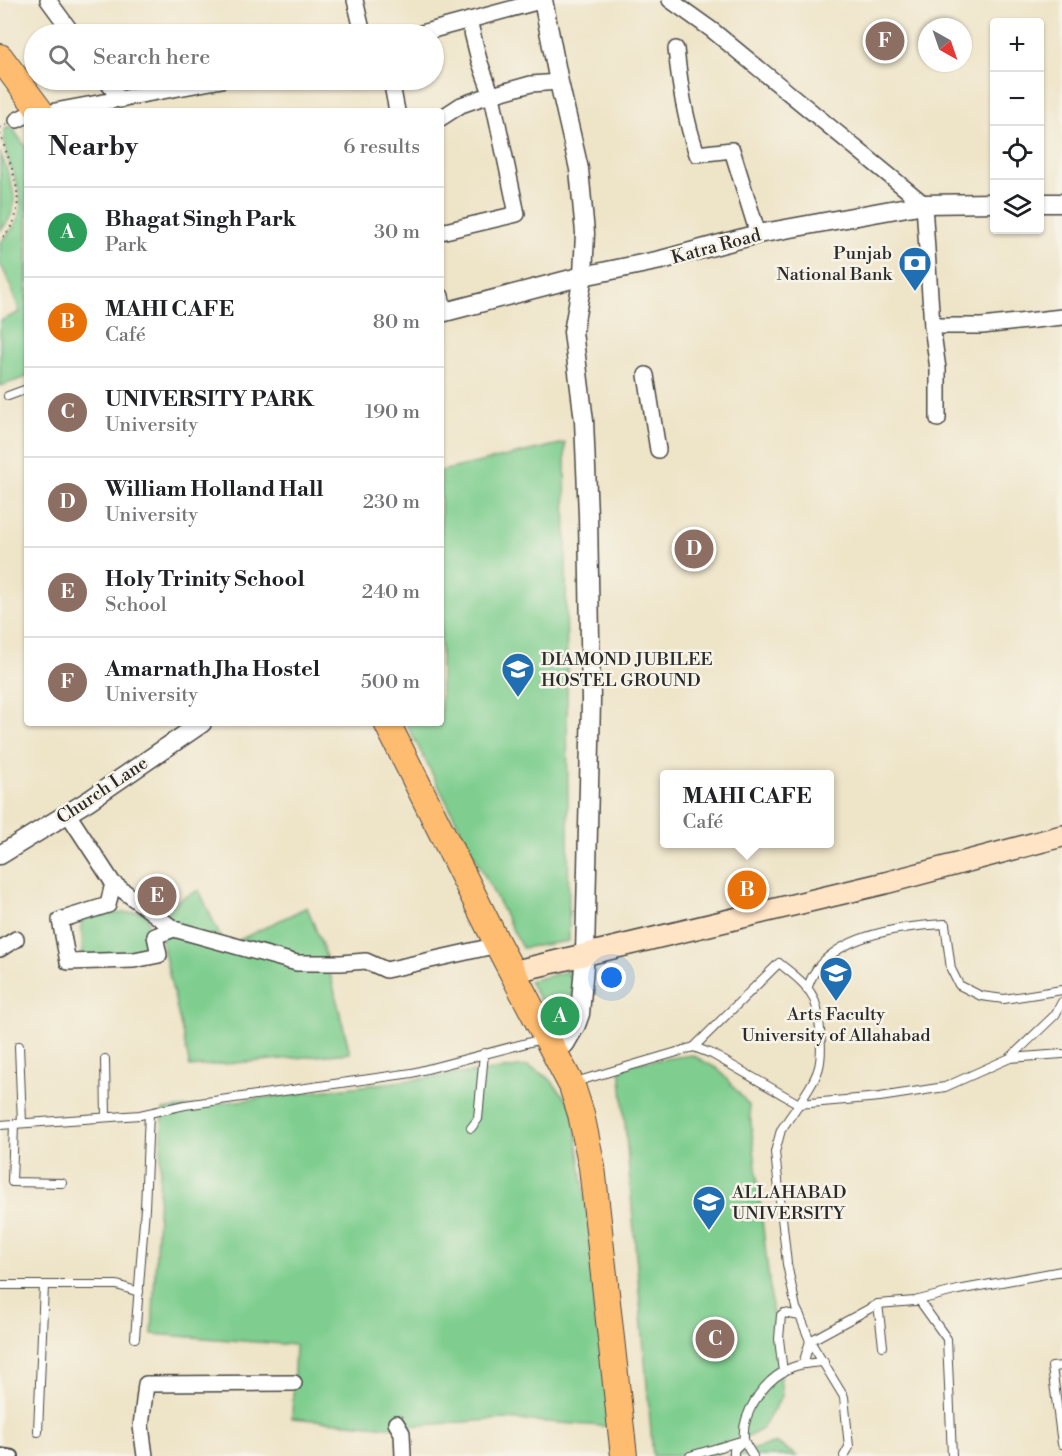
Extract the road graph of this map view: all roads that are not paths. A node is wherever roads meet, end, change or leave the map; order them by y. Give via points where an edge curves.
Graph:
1 (48, 0) edge
2 (354, 0) edge
3 (543, 0) edge
4 (670, 0) edge
5 (469, 21) junction
6 (66, 24) edge
7 (360, 24) edge
8 (444, 27) edge
9 (676, 49) dead end
10 (3, 70) edge
11 (559, 82) junction
12 (113, 90) edge
13 (171, 90) edge
14 (393, 90) edge
15 (492, 96) junction
16 (120, 100) junction
17 (25, 108) edge
18 (73, 108) edge
19 (396, 108) edge
20 (444, 116) edge
21 (990, 203) edge
22 (1044, 203) edge
23 (1062, 203) edge
24 (924, 204) junction
25 (444, 231) edge
26 (758, 234) junction
27 (583, 276) junction
28 (444, 307) edge
29 (1062, 317) edge
30 (932, 326) junction
31 (646, 375) dead end
32 (24, 390) edge
33 (8, 396) dead end
34 (938, 419) dead end
35 (658, 450) dead end
36 (198, 726) edge
37 (388, 726) edge
38 (402, 726) edge
39 (68, 814) junction
40 (1062, 836) edge
41 (0, 855) edge
42 (113, 883) junction
43 (174, 929) junction
44 (16, 939) dead end
45 (498, 945) junction
46 (0, 949) edge
47 (585, 954) junction
48 (518, 971) junction
49 (807, 989) junction
50 (1062, 990) edge
51 (1062, 1002) edge
52 (556, 1041) junction
53 (19, 1046) dead end
54 (694, 1047) junction
55 (484, 1053) junction
56 (1062, 1054) edge
57 (1010, 1058) junction
58 (105, 1059) dead end
59 (582, 1080) junction
60 (799, 1104) junction
61 (149, 1113) junction
62 (106, 1118) junction
63 (18, 1124) junction
64 (0, 1125) edge
65 (471, 1128) dead end
66 (62, 1183) dead end
67 (1062, 1271) edge
68 (0, 1285) edge
69 (44, 1286) junction
70 (139, 1292) junction
71 (919, 1300) junction
72 (878, 1304) junction
73 (800, 1316) junction
74 (135, 1338) dead end
75 (810, 1341) junction
76 (883, 1346) dead end
77 (824, 1362) junction
78 (803, 1364) junction
79 (1062, 1366) edge
80 (783, 1372) junction
81 (294, 1383) dead end
82 (396, 1422) dead end
83 (38, 1432) dead end
84 (744, 1440) junction
85 (1062, 1444) edge
86 (0, 1454) edge
87 (13, 1456) edge
88 (145, 1456) edge
89 (402, 1456) edge
90 (624, 1456) edge
91 (639, 1456) edge
92 (690, 1456) edge
93 (734, 1456) edge
94 (753, 1456) edge
95 (844, 1456) edge
96 (952, 1456) edge

1 - 6 street
2 - 7 street
3 - 5 street
3 - 11 street
4 - 24 street
5 - 8 street
5 - 15 street
9 - 26 street via 687,125 697,154 732,150
10 - 17 highway
11 - 15 street via 531,84
11 - 27 street via 579,170 585,233
12 - 16 street
13 - 16 street
14 - 19 street
15 - 20 street via 461,105
15 - 25 street via 517,214
16 - 18 street
21 - 24 street, Katra Road
22 - 23 street
24 - 26 street, Katra Road
24 - 30 street
26 - 27 street, Katra Road
27 - 28 street, Katra Road
27 - 47 street via 573,332 584,421 588,526 591,701
29 - 30 street via 982,326
30 - 34 street via 938,369
31 - 35 street
32 - 33 lane
36 - 39 street, Church Lane
37 - 45 highway
38 - 48 highway
39 - 41 street, Church Lane
39 - 42 street
40 - 47 main road via 885,883
42 - 43 street
42 - 43 street via 108,905 60,920 68,962 134,960 159,955 156,936
43 - 45 street via 297,963 366,961 386,970
44 - 46 street
45 - 48 highway
47 - 48 main road
47 - 52 street via 580,1014 576,1025
48 - 52 highway
49 - 50 lane via 820,965 847,945 910,925 945,924 951,969 959,985 981,996 1004,999
49 - 54 lane via 779,963
49 - 60 lane via 817,1009 819,1068
51 - 57 lane via 1055,1015
52 - 55 lane
52 - 59 highway
52 - 90 highway via 581,1114 592,1167
53 - 63 lane
54 - 59 lane
54 - 60 lane
55 - 61 lane via 412,1072
55 - 65 lane via 478,1119
56 - 57 lane
57 - 60 lane via 945,1087
58 - 62 lane
59 - 91 highway via 600,1146
60 - 73 lane via 781,1130 775,1152 788,1264
61 - 62 lane
61 - 70 lane
62 - 63 lane
63 - 64 lane
63 - 66 lane via 12,1182
67 - 71 lane
68 - 69 lane
69 - 70 lane via 117,1285
69 - 83 lane
70 - 74 lane
71 - 72 lane
71 - 96 lane via 947,1339
72 - 75 lane
72 - 76 lane
73 - 75 lane
73 - 80 lane via 780,1315
75 - 77 lane
75 - 78 lane
77 - 78 lane
77 - 95 lane via 844,1397 849,1447
78 - 80 lane
79 - 85 lane via 1052,1367
80 - 84 lane via 759,1393 747,1416
81 - 88 street via 146,1384 141,1426
82 - 89 street via 402,1433
84 - 92 lane
84 - 93 lane via 734,1450
84 - 94 lane
86 - 87 street

